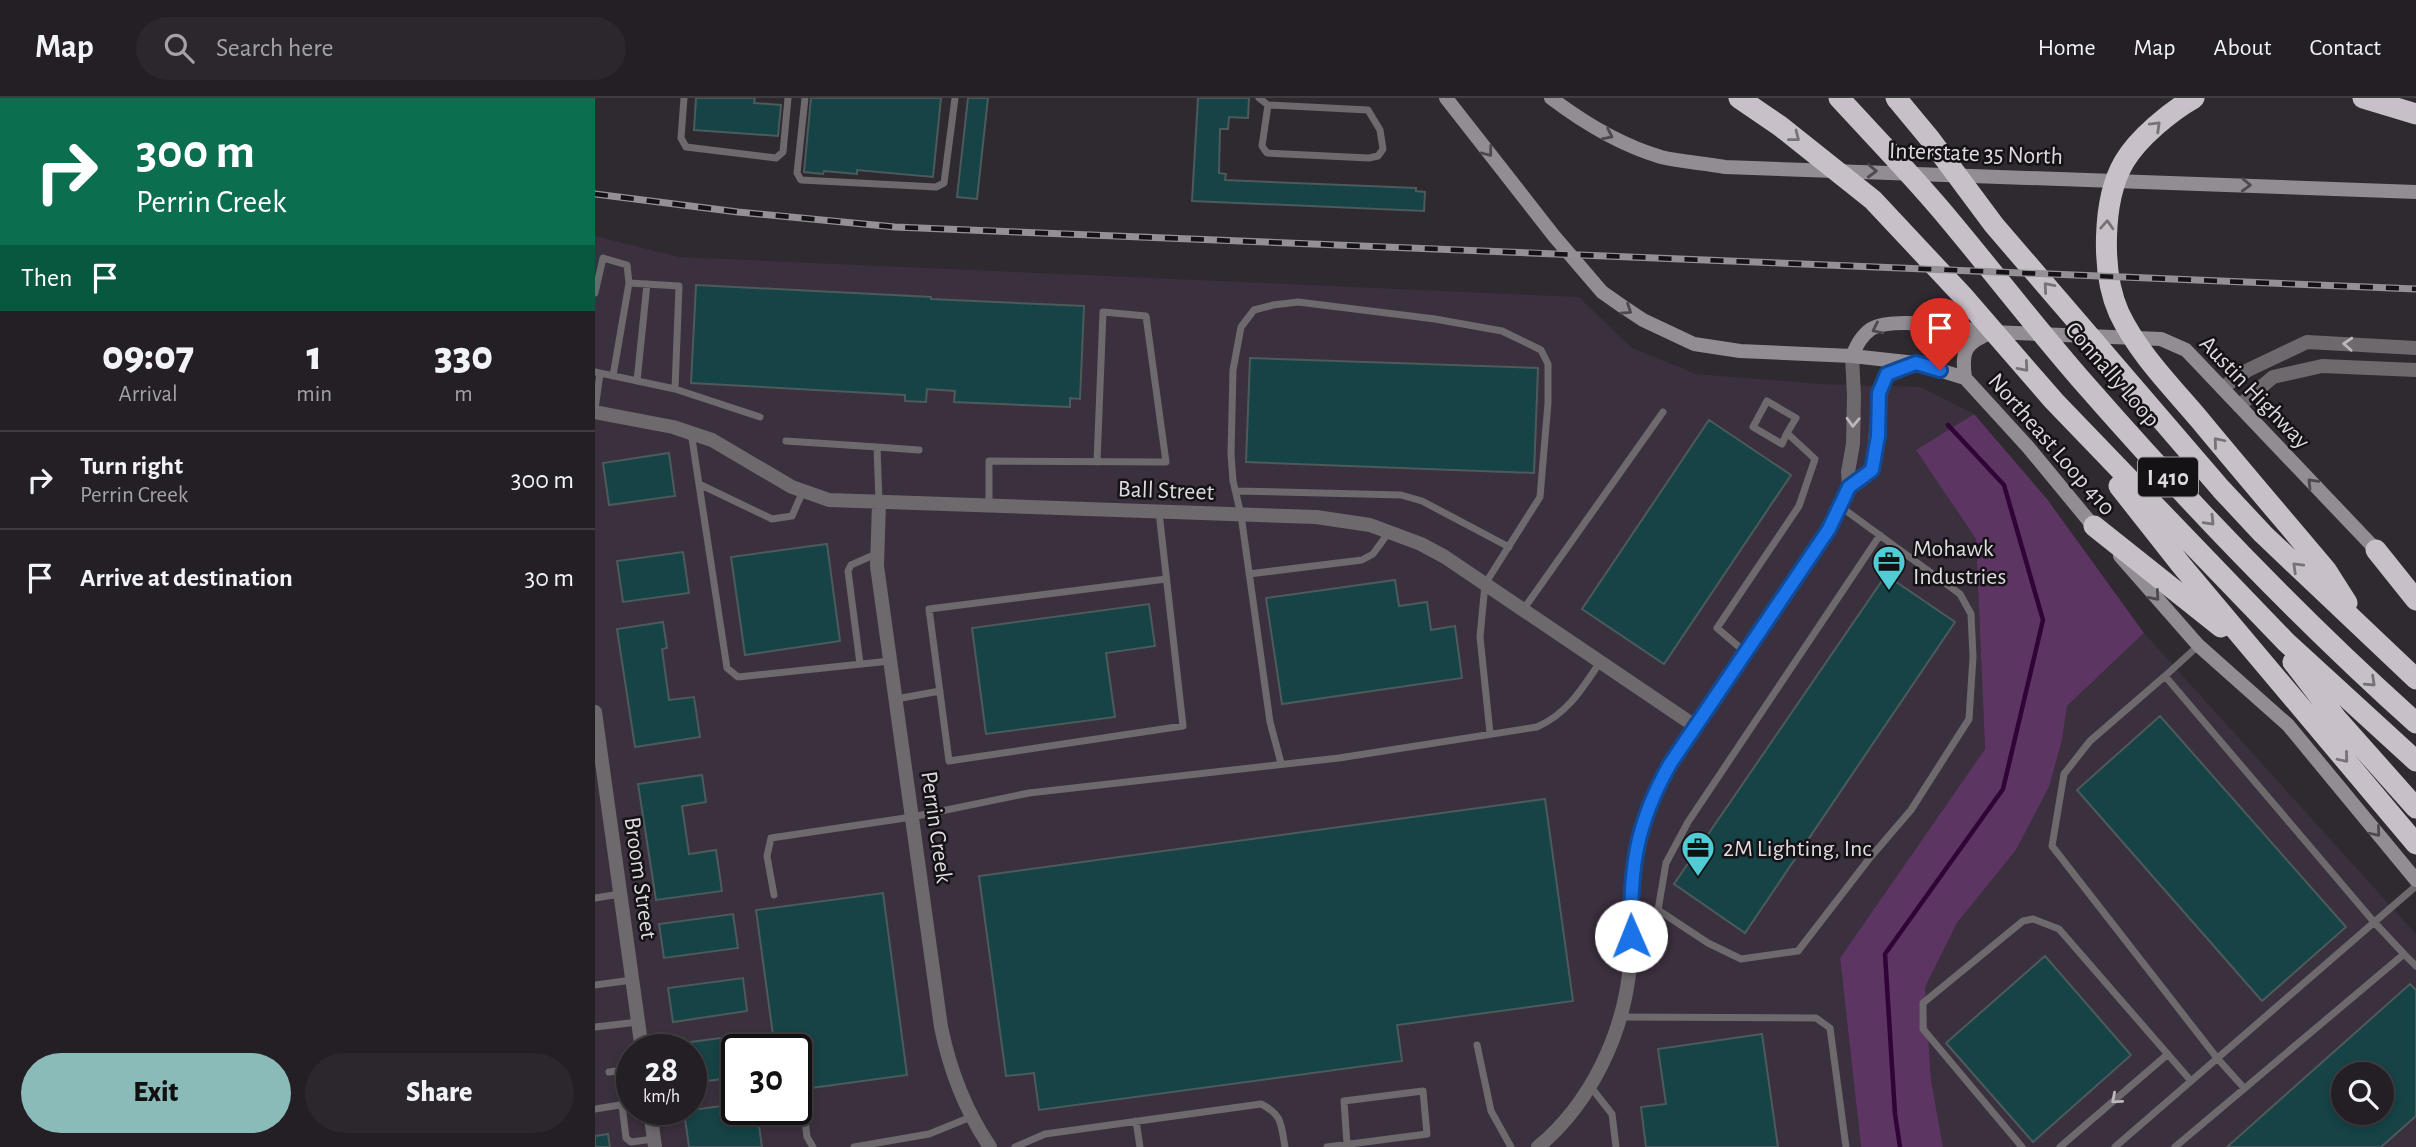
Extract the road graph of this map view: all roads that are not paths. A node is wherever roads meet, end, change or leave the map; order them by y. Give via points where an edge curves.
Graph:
1 (684, 98) edge
2 (789, 98) edge
3 (805, 98) edge
4 (955, 98) edge
5 (1259, 98) edge
6 (1446, 98) edge
7 (1551, 98) edge
8 (1739, 98) edge
9 (1896, 98) edge
10 (2194, 98) edge
11 (2363, 98) edge
12 (1840, 100) edge
13 (1268, 105) junction
14 (2416, 114) edge
15 (2416, 192) edge
16 (1942, 210) junction
17 (599, 257) edge
18 (629, 283) junction
19 (647, 284) junction
20 (595, 293) edge
21 (1992, 332) junction
22 (2416, 348) edge
23 (1852, 356) junction
24 (1916, 363) junction
25 (2416, 370) edge
26 (598, 373) edge
27 (613, 376) junction
28 (1965, 378) junction
29 (637, 381) junction
30 (2222, 388) junction
31 (675, 389) junction
32 (2054, 401) junction
33 (2239, 406) junction
34 (595, 411) edge
35 (1663, 412) dead end
36 (760, 417) dead end
37 (691, 432) junction
38 (1787, 433) junction
39 (786, 441) dead end
40 (877, 447) junction
41 (919, 450) dead end
42 (1097, 462) junction
43 (699, 484) junction
44 (1849, 487) junction
45 (803, 491) junction
46 (1236, 491) junction
47 (879, 503) junction
48 (1841, 506) junction
49 (989, 507) junction
50 (1159, 512) junction
51 (1241, 515) junction
52 (2094, 526) junction
53 (1389, 531) junction
54 (1879, 535) junction
55 (1509, 547) junction
56 (2376, 550) junction
57 (877, 554) junction
58 (1249, 573) junction
59 (1166, 579) junction
60 (1485, 584) junction
61 (2416, 587) edge
62 (2416, 600) edge
63 (1523, 610) junction
64 (2364, 631) junction
65 (2198, 645) junction
66 (1745, 652) junction
67 (891, 661) junction
68 (1600, 661) junction
69 (860, 664) junction
70 (2165, 676) junction
71 (2416, 679) edge
72 (940, 691) junction
73 (896, 699) junction
74 (595, 712) edge
75 (2336, 718) junction
76 (2416, 723) edge
77 (1695, 726) junction
78 (1490, 733) junction
79 (2416, 761) edge
80 (1281, 763) junction
81 (2416, 808) edge
82 (912, 817) junction
83 (2416, 844) edge
84 (2416, 880) edge
85 (2416, 886) edge
86 (620, 894) junction
87 (774, 895) dead end
88 (595, 898) edge
89 (1658, 910) junction
90 (1630, 912) junction
91 (2374, 922) junction
92 (2404, 954) junction
93 (2416, 966) edge
94 (632, 980) junction
95 (595, 985) edge
96 (1620, 1017) junction
97 (638, 1022) junction
98 (595, 1027) edge
99 (640, 1034) edge
100 (1477, 1045) dead end
101 (2168, 1054) junction
102 (2217, 1058) junction
103 (616, 1071) edge
104 (609, 1072) dead end
105 (2191, 1081) junction
106 (1590, 1085) junction
107 (2244, 1088) junction
108 (616, 1106) edge
109 (595, 1109) edge
110 (971, 1117) junction
111 (1136, 1121) junction
112 (625, 1125) edge
113 (652, 1125) edge
114 (806, 1125) edge
115 (654, 1143) edge
116 (1347, 1144) junction
117 (1542, 1146) edge
118 (813, 1147) edge
119 (854, 1147) edge
120 (990, 1147) edge
121 (1015, 1147) edge
122 (1140, 1147) edge
123 (1285, 1147) edge
124 (1327, 1147) edge
125 (1511, 1147) edge
126 (1616, 1147) edge
127 (1846, 1147) edge
128 (2022, 1147) edge
129 (2060, 1147) edge
130 (2115, 1147) edge
131 (2175, 1147) edge

1 - 2 lane via 681,138 686,147 776,158 783,152
3 - 4 lane via 797,173 801,180 936,187 944,183
5 - 13 lane
6 -> 23 main road, Northeast Loop 410 via 1602,292 1643,320 1694,344
7 -> 15 main road, Interstate 35 North via 1617,140 1661,157 1725,167
8 -> 32 highway via 1873,200
64 -> 9 highway via 2221,489 1994,225
64 -> 10 highway, I 410 via 2326,570 2147,357 2119,313 2111,289 2106,250 2108,206 2124,162 2162,120
11 - 14 highway
12 - 16 highway, Connally Loop / I 410
13 - 13 lane via 1368,110 1380,130 1383,149 1369,158 1267,153 1262,146
16 - 75 highway
16 -> 76 highway, Connally Loop / I 410 via 2081,380 2167,476 2289,603
17 - 18 lane via 627,265
17 - 20 lane
18 - 19 lane
18 - 27 lane
19 - 29 lane
19 - 31 lane via 678,286
21 -> 23 main road, Austin Highway via 1893,322 1872,329 1858,341
21 - 28 main road via 1973,340 1964,351
21 - 30 main road, Austin Highway via 2161,339 2186,350
22 -> 30 street via 2307,342
23 - 24 main road, Northeast Loop 410
23 -> 44 street
24 - 28 main road, Northeast Loop 410
24 - 44 street via 1887,374 1879,393 1872,470
25 - 33 street via 2322,366 2273,377
26 - 27 lane
26 - 34 lane
27 - 29 lane
28 - 52 main road, Northeast Loop 410
29 - 31 lane
30 - 33 main road, Austin Highway
31 - 36 lane
32 - 79 highway via 2286,642
32 -> 83 highway via 2182,566
56 -> 33 main road, Austin Highway
34 - 37 street, Ball Street
35 - 63 lane
37 - 43 lane
37 - 45 street, Ball Street via 729,448
38 - 38 lane via 1796,418 1767,401 1753,428 1782,444
38 - 66 lane via 1815,460 1799,506 1717,628
39 - 40 lane
40 - 41 lane
40 - 47 lane
42 - 42 lane via 1166,462 1146,316 1103,312
42 - 49 lane via 989,461
43 - 45 lane via 772,519 792,516
43 - 69 lane via 727,668 738,677
44 - 48 street
45 - 47 street, Ball Street via 829,500
46 - 51 lane
46 - 55 lane via 1401,495 1422,501
46 - 55 lane via 1231,454 1233,370 1241,327 1254,310 1298,302 1502,331 1541,350 1548,364 1540,497
47 - 49 street, Ball Street
47 - 57 street, Perrin Creek
48 - 54 lane
48 - 66 street
49 - 50 street, Ball Street
50 - 51 street, Ball Street
50 - 59 lane
51 - 53 street, Ball Street via 1343,520
51 - 58 lane
52 -> 65 main road, Northeast Loop 410
52 - 75 highway
53 - 58 lane via 1373,554 1361,560
53 - 60 street, Ball Street via 1445,557
54 - 89 lane via 1688,822 1667,863
54 - 89 lane via 1960,594 1971,614 1969,719 1911,810 1798,951 1741,959
55 - 60 lane
56 - 61 main road, Austin Highway
56 - 62 highway
57 - 67 street, Perrin Creek
57 - 69 lane via 851,565 848,571
58 - 80 lane via 1270,722
59 - 72 lane via 929,609
59 - 72 lane via 1183,726 949,761
60 - 63 street, Ball Street
60 - 78 lane via 1480,637
63 - 68 street, Ball Street
64 - 71 highway, I 410
65 - 70 lane
65 -> 84 main road, Northeast Loop 410 via 2288,725
66 - 77 street
67 - 69 lane
67 - 73 street, Perrin Creek
68 - 77 street, Ball Street
68 - 78 lane via 1577,697 1554,719 1537,727
70 - 91 lane
70 - 102 lane via 2090,741 2064,774 2052,846
72 - 73 lane
73 - 82 street, Perrin Creek
74 - 86 street, Broom Street
75 - 81 highway
77 - 90 street via 1646,813 1632,866
78 - 80 lane
80 - 82 lane via 1030,793
82 - 87 lane via 771,838 767,856
82 - 110 street, Perrin Creek via 946,1054
85 - 91 lane
86 - 88 lane
86 - 94 street, Broom Street
89 - 90 lane
90 - 96 street via 1630,965
91 - 92 lane
91 - 102 lane
92 - 93 lane
92 - 107 lane
94 - 95 lane
94 - 97 street, Broom Street
96 - 106 street
96 - 127 lane via 1816,1018 1830,1028
97 - 98 lane
97 - 99 street, Broom Street
100 - 125 lane via 1491,1111
101 - 105 lane
101 - 128 lane via 2059,929 2033,919 2023,921 1923,1003 1923,1029
101 -> 129 lane
102 - 105 lane
102 - 107 lane
103 - 104 lane
105 - 130 lane
106 - 117 street
106 - 126 lane via 1612,1114
107 - 131 lane
108 - 109 lane
110 - 119 lane via 929,1134
110 - 120 street, Perrin Creek
111 - 121 lane via 1045,1134
111 - 122 lane
111 - 123 lane via 1261,1104 1280,1119
112 - 115 lane via 631,1142
113 - 115 street
114 - 118 lane
116 - 116 lane via 1427,1134 1423,1091 1344,1101
116 - 124 lane

